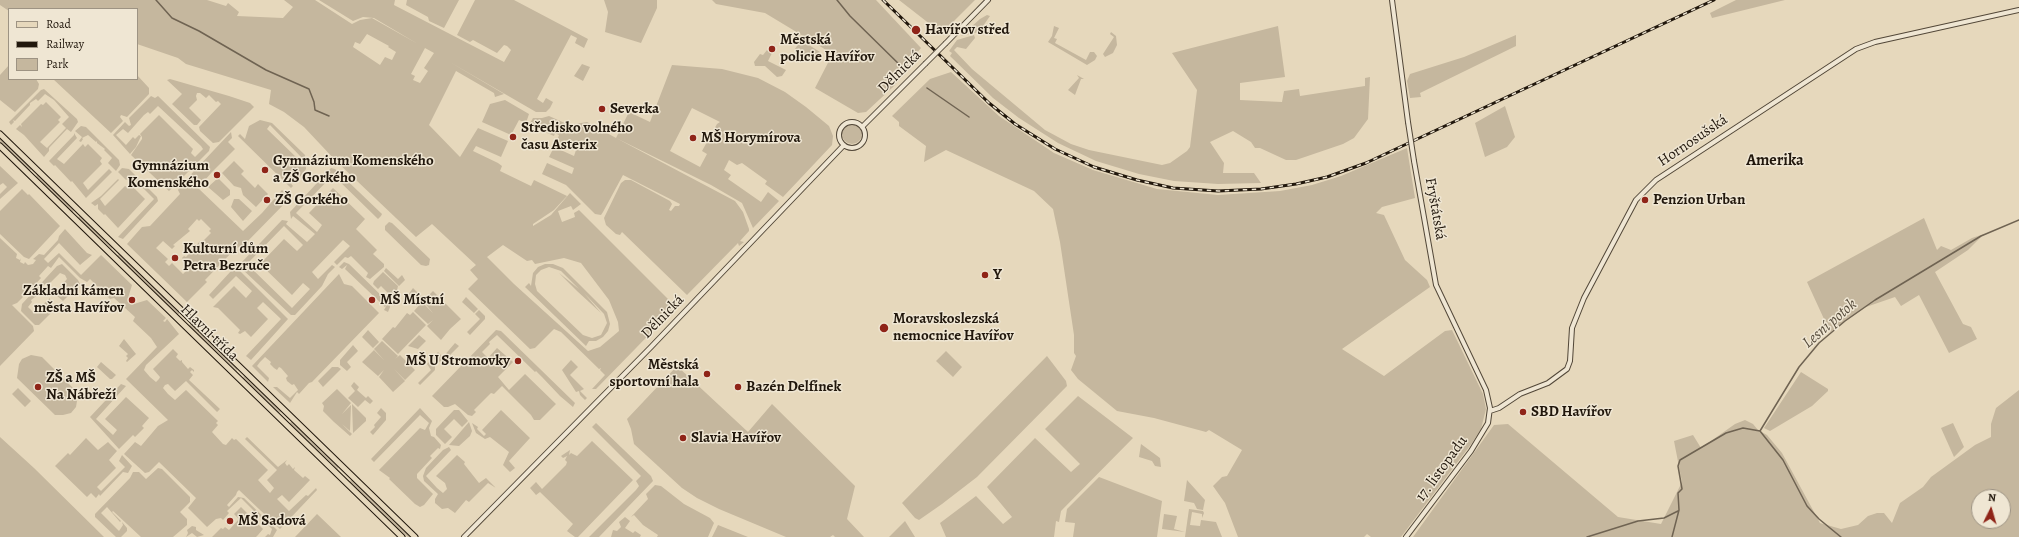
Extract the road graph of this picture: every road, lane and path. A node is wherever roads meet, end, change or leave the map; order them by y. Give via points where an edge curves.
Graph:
1 (988, 0) edge
2 (1392, 0) edge
3 (2019, 10) edge
4 (862, 127) junction
5 (0, 134) edge
6 (844, 145) junction
7 (0, 146) edge
8 (1490, 411) junction
9 (402, 537) edge
10 (415, 537) edge
11 (464, 537) edge
12 (1406, 537) edge

1 - 4 street, Dělnická, bridge
2 - 8 street, Fryštátská, bridge via 1414,161 1436,285 1486,390
3 - 8 street, Hornosušská via 1875,42 1856,49 1656,180 1636,200 1584,298 1572,328 1570,361 1567,369 1548,383 1520,394
4 - 6 street via 865,136 862,144 852,148
4 - 6 street via 852,122 842,126 839,136
5 - 10 main road
6 - 11 street, Dělnická via 651,347
7 - 9 main road, Hlavní třída
8 - 12 street, 17. listopadu via 1488,423 1471,451

